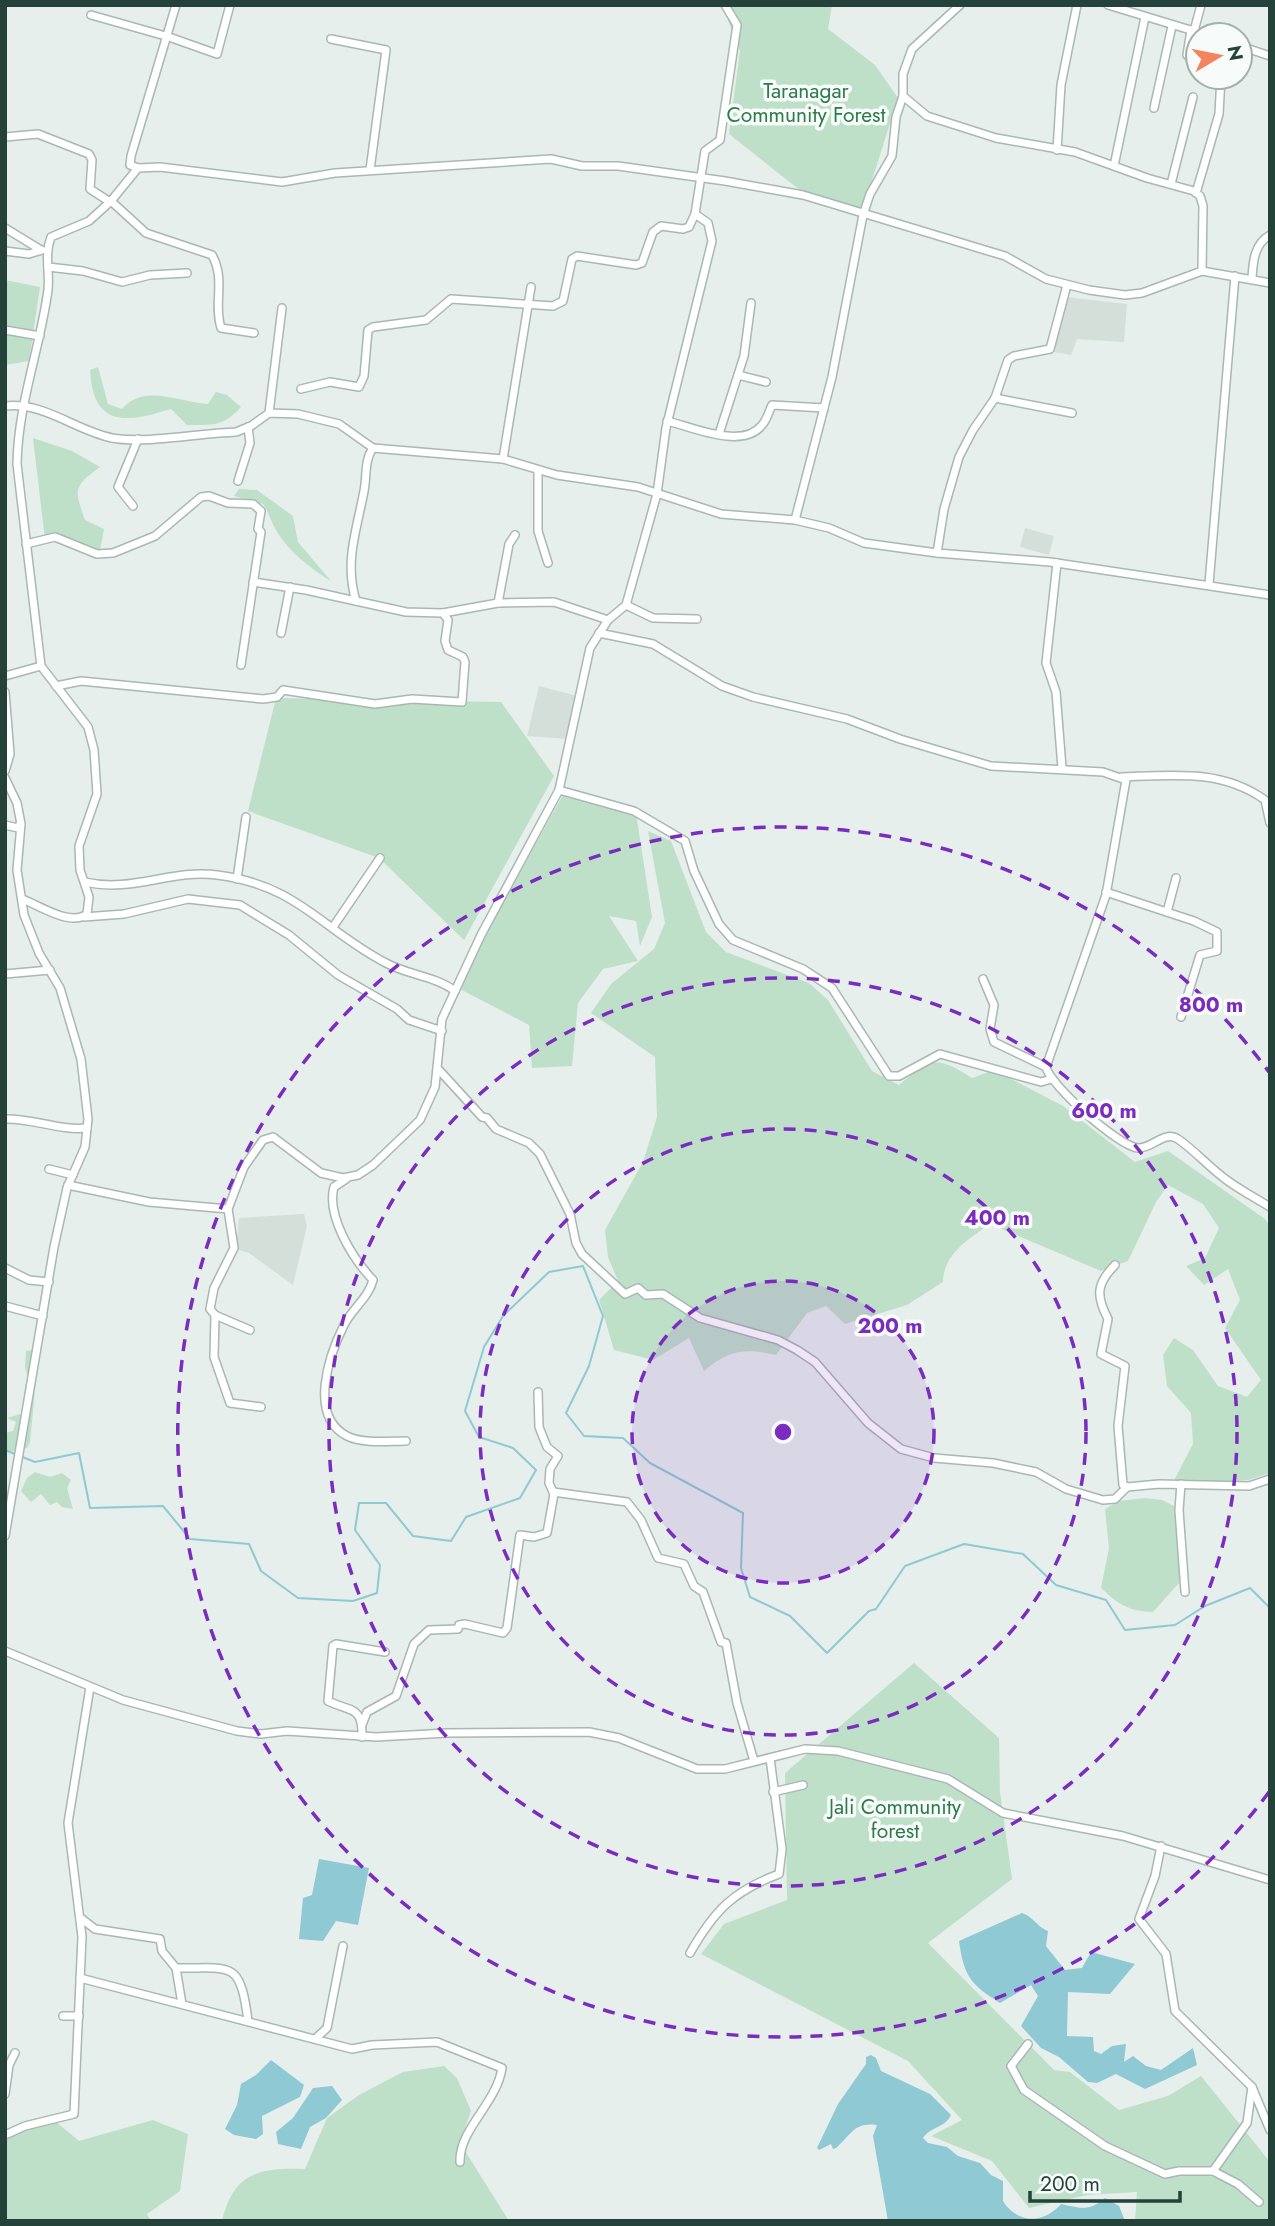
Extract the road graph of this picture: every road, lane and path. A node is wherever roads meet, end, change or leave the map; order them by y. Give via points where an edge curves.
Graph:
1 (176, 5) edge
2 (230, 5) edge
3 (725, 5) edge
4 (960, 5) edge
5 (1077, 5) edge
6 (1108, 5) edge
7 (91, 16) dead end
8 (1145, 17) junction
9 (1172, 26) junction
10 (1184, 28) edge
11 (169, 37) junction
12 (331, 39) dead end
13 (1220, 91) edge
14 (903, 96) junction
15 (1193, 97) dead end
16 (1154, 108) dead end
17 (5, 137) edge
18 (1057, 150) junction
19 (1115, 166) junction
20 (138, 168) junction
21 (370, 170) junction
22 (701, 178) junction
23 (1171, 184) junction
24 (1196, 193) junction
25 (111, 201) junction
26 (695, 214) junction
27 (863, 215) junction
28 (5, 228) edge
29 (1270, 234) edge
30 (44, 250) junction
31 (5, 251) edge
32 (48, 267) junction
33 (1202, 271) junction
34 (187, 273) dead end
35 (1235, 276) junction
36 (1252, 278) junction
37 (1270, 284) edge
38 (1067, 285) junction
39 (531, 287) dead end
40 (751, 303) dead end
41 (530, 305) junction
42 (282, 308) dead end
43 (5, 330) edge
44 (254, 333) dead end
45 (40, 336) junction
46 (738, 375) junction
47 (766, 382) dead end
48 (300, 389) dead end
49 (995, 398) junction
50 (23, 404) junction
51 (5, 406) edge
52 (824, 408) junction
53 (269, 413) junction
54 (1072, 413) dead end
55 (667, 421) junction
56 (248, 427) junction
57 (719, 434) junction
58 (138, 439) junction
59 (373, 449) junction
60 (503, 459) junction
61 (538, 471) junction
62 (238, 481) dead end
63 (657, 494) junction
64 (133, 506) dead end
65 (795, 520) junction
66 (515, 535) dead end
67 (26, 544) junction
68 (937, 553) junction
69 (548, 563) dead end
70 (1057, 563) junction
71 (253, 582) junction
72 (1209, 584) junction
73 (290, 587) junction
74 (1270, 595) edge
75 (356, 601) junction
76 (498, 603) junction
77 (626, 605) junction
78 (443, 612) junction
79 (697, 618) dead end
80 (608, 620) junction
81 (281, 633) dead end
82 (599, 633) junction
83 (241, 665) dead end
84 (41, 667) junction
85 (5, 676) edge
86 (56, 686) junction
87 (5, 692) edge
88 (1062, 768) junction
89 (5, 772) edge
90 (1121, 777) junction
91 (5, 778) edge
92 (559, 790) junction
93 (246, 817) dead end
94 (20, 823) junction
95 (1270, 823) edge
96 (5, 825) edge
97 (380, 858) dead end
98 (1176, 878) dead end
99 (237, 879) junction
100 (84, 881) junction
101 (1106, 892) junction
102 (22, 899) junction
103 (1167, 912) junction
104 (83, 917) junction
105 (333, 927) junction
106 (50, 970) junction
107 (5, 974) edge
108 (983, 979) dead end
109 (454, 991) junction
110 (1181, 1017) dead end
111 (442, 1031) junction
112 (1046, 1067) junction
113 (439, 1070) junction
114 (1051, 1079) junction
115 (5, 1119) edge
116 (87, 1128) junction
117 (49, 1169) dead end
118 (73, 1175) junction
119 (350, 1177) junction
120 (68, 1185) junction
121 (1270, 1207) edge
122 (228, 1209) junction
123 (1115, 1265) dead end
124 (5, 1268) edge
125 (48, 1282) junction
126 (5, 1306) edge
127 (215, 1315) junction
128 (43, 1316) junction
129 (250, 1330) dead end
130 (538, 1392) dead end
131 (261, 1407) dead end
132 (406, 1441) dead end
133 (1270, 1479) edge
134 (1181, 1484) junction
135 (1127, 1488) junction
136 (553, 1492) junction
137 (5, 1536) edge
138 (1185, 1592) dead end
139 (5, 1651) edge
140 (385, 1652) dead end
141 (90, 1687) junction
142 (362, 1725) junction
143 (362, 1737) junction
144 (770, 1758) junction
145 (754, 1761) junction
146 (803, 1785) dead end
147 (773, 1793) junction
148 (1161, 1846) junction
149 (1270, 1880) edge
150 (81, 1919) junction
151 (343, 1946) dead end
152 (690, 1953) dead end
153 (176, 1968) junction
154 (80, 1978) junction
155 (182, 2004) junction
156 (63, 2016) dead end
157 (79, 2016) junction
158 (248, 2021) junction
159 (315, 2039) junction
160 (1028, 2044) dead end
161 (15, 2053) dead end
162 (1252, 2087) junction
163 (5, 2094) edge
164 (1270, 2130) edge
165 (5, 2135) edge
166 (460, 2162) dead end
167 (1213, 2172) junction
168 (1259, 2202) dead end

1 - 11 street
2 - 11 street via 218,54
3 - 22 street via 737,25 720,140 705,151
4 - 14 street via 912,49 903,74
5 - 18 street via 1061,85
6 - 8 street
7 - 11 street
8 - 9 street
8 - 19 street
9 - 10 street
9 - 16 street
11 - 20 street via 131,156 130,164
12 - 21 street via 386,50
13 - 24 street via 1219,114
14 - 18 street via 927,116 996,138
14 - 27 street via 892,156
15 - 23 street
17 - 25 street via 38,134 89,154 90,189
18 - 19 street
19 - 23 street
20 - 21 street via 282,182
20 - 25 street
21 - 22 street via 551,159
22 - 26 street
22 - 27 street via 803,195
23 - 24 street
24 - 33 street via 1203,206
25 - 30 street via 89,221 51,237
25 - 44 street via 146,233 212,255 221,281 221,328
26 - 41 street via 690,226 661,226 653,232 642,263 577,256 572,259 563,301 553,306
26 - 55 street via 708,223 712,241
27 - 38 street via 1006,256 1046,279
27 - 52 street
28 - 30 street
29 - 36 street via 1254,255
30 - 31 street via 29,254
30 - 32 street
32 - 34 street via 122,282
32 - 45 street
33 - 35 street
33 - 38 street via 1157,289 1125,295
35 - 36 street
35 - 72 street
36 - 37 street
38 - 49 street via 1050,349 1008,360
39 - 41 street
40 - 46 street
41 - 48 street via 452,299 426,320 373,327 368,330 359,387 330,382
41 - 60 street
42 - 53 street
43 - 45 street
45 - 50 street
46 - 47 street
46 - 57 street
49 - 54 street
49 - 68 street via 960,457
50 - 51 street
50 - 58 street via 90,431
50 - 67 street via 17,464
52 - 57 street via 776,404 762,426 750,434
52 - 65 street
53 - 56 street
53 - 59 street via 328,421
55 - 57 street
55 - 63 street
56 - 58 street via 236,432
56 - 62 street via 250,443
58 - 64 street via 118,486
59 - 60 street
59 - 75 street via 351,547
60 - 61 street
61 - 63 street
61 - 69 street via 538,531
63 - 65 street via 721,514
63 - 77 street
65 - 68 street via 860,542
66 - 76 street via 509,544
67 - 71 street via 55,537 97,554 113,553 155,536 201,497 209,496 253,504 261,511
67 - 84 street
68 - 70 street
70 - 72 street
70 - 88 street via 1046,663 1056,692
71 - 73 street
71 - 83 street
72 - 74 street
73 - 75 street
73 - 81 street
75 - 78 street via 406,612
76 - 78 street
76 - 80 street via 554,602
77 - 79 street via 653,618
77 - 80 street
78 - 86 street via 448,620 448,650 465,662 462,702 412,699 375,704 283,690 276,697 263,699 81,681
80 - 82 street
82 - 88 street via 653,644 722,686 753,697 847,719 991,766
82 - 92 street via 586,663
84 - 85 street
84 - 86 street
86 - 100 street via 88,727 94,750 97,794 79,846
87 - 89 street via 10,754
88 - 90 street
90 - 95 street via 1182,774 1231,781 1265,800
90 - 101 street via 1127,786
91 - 94 street
92 - 109 street
92 - 114 street via 634,811 685,841 719,925 733,940 803,969 832,988 889,1076 899,1076 940,1054 1041,1082
93 - 99 street
94 - 96 street via 18,828
94 - 102 street via 17,870
97 - 105 street
98 - 103 street
99 - 100 street via 180,876 116,887
99 - 105 street via 281,892
100 - 104 street via 90,905
101 - 103 street
101 - 112 street
102 - 104 street via 51,912
102 - 106 street via 30,934
103 - 110 street via 1216,930 1218,935 1217,951 1200,955
104 - 111 street via 134,912 188,899 240,905 409,1020
105 - 109 street via 388,964
106 - 107 street
106 - 116 street via 60,988 80,1059
108 - 112 street via 994,1005 990,1029 994,1041
109 - 111 street
111 - 113 street
112 - 114 street
113 - 119 street via 420,1120 373,1165
113 - 135 street via 496,1129 529,1143 540,1154 570,1214 582,1254 625,1294 638,1288 646,1295 663,1294 700,1318 778,1340 797,1350 815,1362 868,1423 901,1449 1035,1472 1066,1489 1103,1500 1115,1499
114 - 121 street via 1127,1145 1145,1147 1165,1137 1177,1138 1225,1179
115 - 116 street
116 - 118 street via 85,1147
117 - 118 street
118 - 120 street
119 - 122 street via 321,1172 273,1137 263,1140 244,1167
119 - 132 street via 334,1187 332,1210 372,1283 340,1333 323,1407 337,1428 351,1437
120 - 122 street via 149,1202
120 - 125 street
122 - 127 street via 234,1248 211,1298
123 - 135 street via 1100,1288 1099,1303 1108,1319 1101,1354 1121,1363 1126,1371 1118,1426 1123,1485
124 - 125 street via 29,1280
125 - 128 street
126 - 128 street
127 - 129 street
127 - 131 street via 214,1357 230,1403
128 - 137 street
130 - 136 street via 539,1427 547,1447 558,1456 550,1469
133 - 134 street via 1249,1486
134 - 135 street
134 - 138 street
136 - 142 street via 547,1533 520,1535 508,1628 503,1633 465,1625 429,1630 414,1644 396,1696 367,1712
136 - 145 street via 627,1502 641,1520 658,1558 684,1564 694,1586 703,1592 721,1642 726,1643
139 - 141 street
140 - 142 street via 333,1646 328,1701 354,1710
141 - 143 street via 237,1731
141 - 150 street via 68,1823
142 - 143 street
143 - 145 street via 589,1732 619,1738 697,1769 725,1769
144 - 145 street
144 - 147 street
144 - 148 street via 805,1749 838,1751 948,1779 1003,1813
146 - 147 street
147 - 152 street via 782,1849 779,1874 724,1904
148 - 149 street
148 - 162 street via 1139,1919 1166,1954 1175,2011
150 - 153 street via 95,1929 160,1938 162,1951
150 - 154 street
151 - 159 street via 327,2028
153 - 155 street
153 - 158 street via 230,1968 238,1975
154 - 155 street
154 - 157 street
155 - 158 street
156 - 157 street
157 - 165 street via 74,2114
158 - 159 street
159 - 166 street via 352,2049 437,2042 502,2068 492,2096 460,2148
160 - 167 street via 1011,2066 1024,2090 1061,2117 1105,2146 1165,2174
161 - 163 street
162 - 164 street
162 - 167 street via 1247,2123
167 - 168 street via 1238,2184

